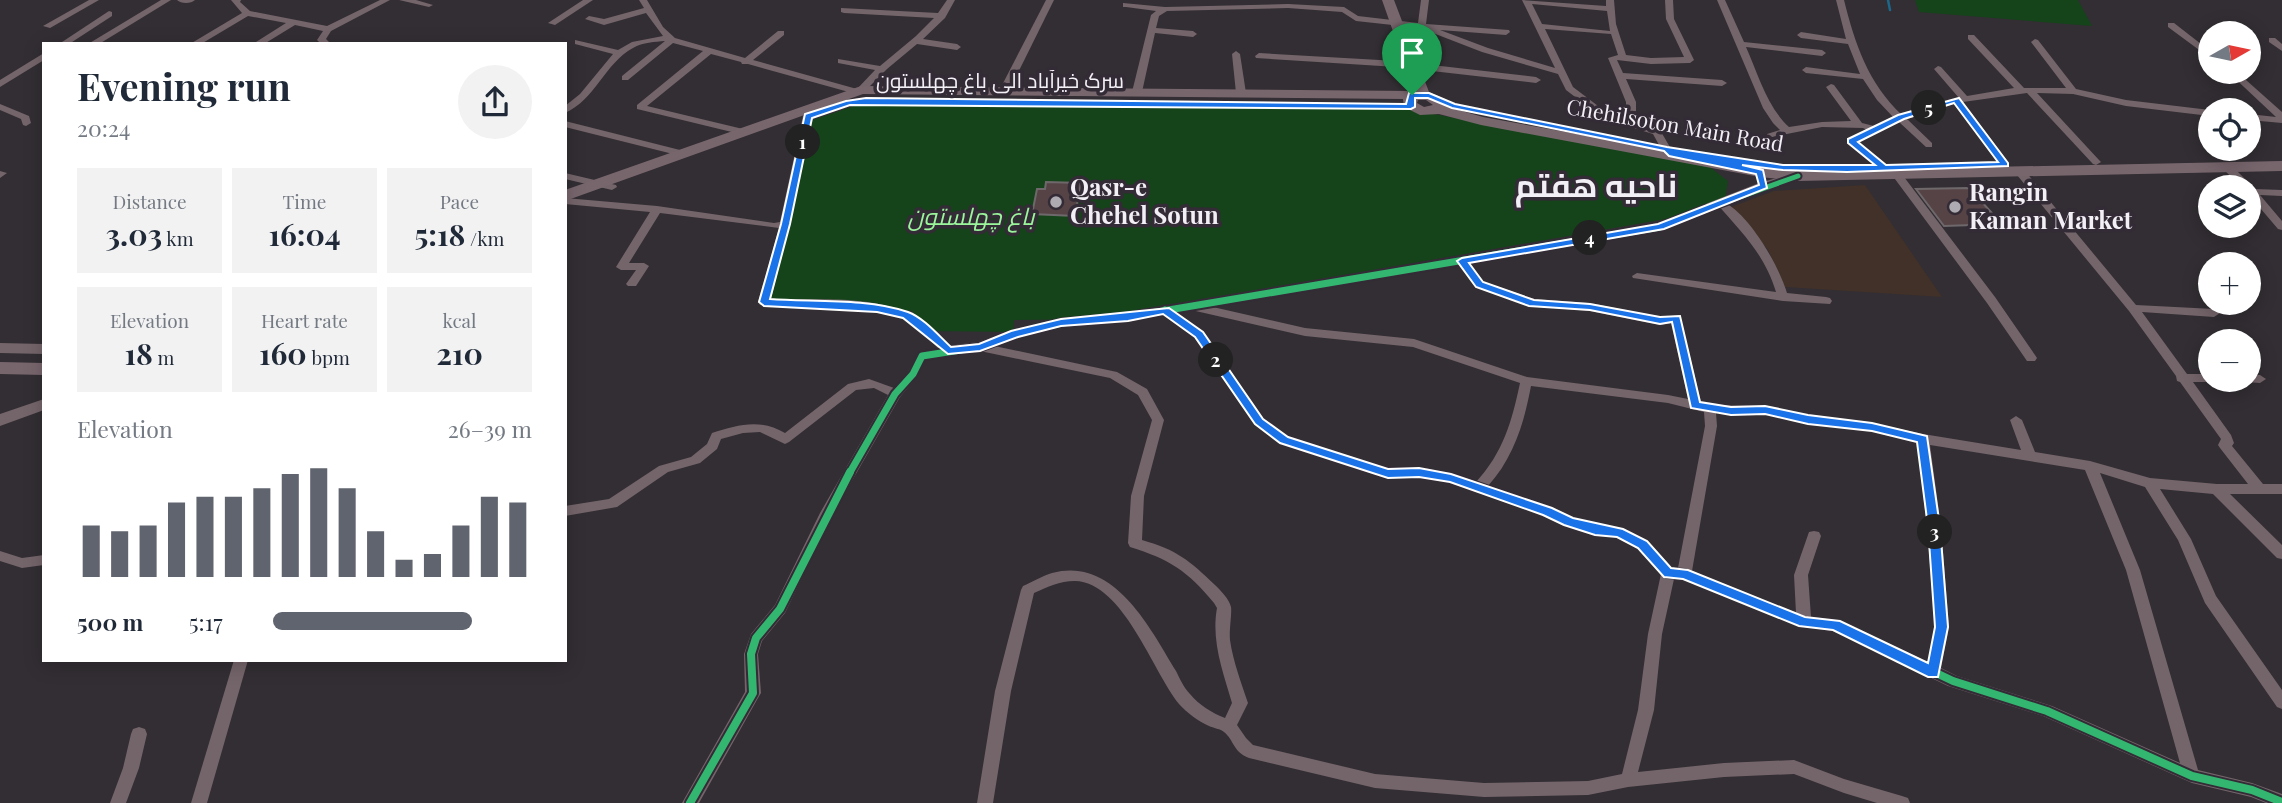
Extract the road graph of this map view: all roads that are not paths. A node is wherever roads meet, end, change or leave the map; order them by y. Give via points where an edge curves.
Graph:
1 (95, 0) edge
2 (167, 0) edge
3 (181, 0) edge
4 (191, 0) edge
5 (237, 0) edge
6 (386, 0) edge
7 (403, 0) edge
8 (589, 0) edge
9 (951, 0) edge
10 (1050, 0) edge
11 (1388, 0) edge
12 (1425, 0) edge
13 (1669, 0) edge
14 (1721, 0) edge
15 (1840, 0) edge
16 (1526, 1) edge
17 (1554, 1) edge
18 (1229, 3) edge
19 (649, 4) edge
20 (1164, 4) edge
21 (1268, 4) edge
22 (1321, 4) edge
23 (429, 5) dead end
24 (1126, 5) dead end
25 (1609, 5) edge
26 (844, 10) dead end
27 (247, 13) junction
28 (109, 14) dead end
29 (942, 16) junction
30 (589, 19) dead end
31 (294, 22) junction
32 (552, 23) dead end
33 (1396, 23) junction
34 (2171, 25) dead end
35 (47, 26) dead end
36 (1422, 26) junction
37 (1538, 26) junction
38 (328, 29) junction
39 (1152, 30) junction
40 (1506, 32) dead end
41 (781, 33) dead end
42 (1608, 33) dead end
43 (1193, 34) dead end
44 (1801, 35) dead end
45 (1971, 37) dead end
46 (670, 39) junction
47 (2272, 40) dead end
48 (917, 41) junction
49 (66, 42) edge
50 (95, 42) edge
51 (197, 42) edge
52 (260, 42) edge
53 (324, 42) edge
54 (578, 42) dead end
55 (1850, 42) junction
56 (2035, 42) dead end
57 (1740, 44) junction
58 (2198, 46) edge
59 (957, 47) dead end
60 (2282, 48) edge
61 (710, 50) junction
62 (1822, 52) dead end
63 (619, 53) junction
64 (1236, 54) dead end
65 (1259, 56) dead end
66 (42, 57) edge
67 (1622, 57) junction
68 (745, 61) junction
69 (841, 61) dead end
70 (1413, 67) junction
71 (883, 69) junction
72 (1938, 69) dead end
73 (1806, 70) dead end
74 (1559, 72) junction
75 (1622, 76) junction
76 (1867, 77) junction
77 (625, 78) dead end
78 (1536, 80) dead end
79 (1722, 83) dead end
80 (0, 84) edge
81 (2245, 84) edge
82 (1831, 87) dead end
83 (858, 90) junction
84 (1004, 91) junction
85 (2026, 91) junction
86 (2073, 91) junction
87 (1137, 92) junction
88 (1241, 93) junction
89 (1415, 99) junction
90 (1961, 99) junction
91 (0, 107) edge
92 (567, 108) edge
93 (2198, 111) edge
94 (808, 116) junction
95 (1901, 117) junction
96 (2261, 118) edge
97 (2282, 119) edge
98 (26, 123) dead end
99 (1631, 123) junction
100 (567, 124) edge
101 (1858, 124) junction
102 (1874, 128) junction
103 (1786, 129) junction
104 (740, 131) junction
105 (1770, 135) dead end
106 (1929, 145) dead end
107 (1668, 151) junction
108 (681, 153) junction
109 (2282, 156) edge
110 (2096, 162) junction
111 (2005, 164) junction
112 (2282, 166) edge
113 (2227, 167) junction
114 (1891, 171) junction
115 (2021, 173) junction
116 (2235, 175) edge
117 (567, 176) edge
118 (1762, 179) junction
119 (606, 185) junction
120 (2261, 190) edge
121 (2282, 193) edge
122 (567, 201) edge
123 (2261, 203) edge
124 (1722, 204) junction
125 (657, 209) junction
126 (785, 224) junction
127 (2282, 227) edge
128 (1462, 261) junction
129 (1637, 276) dead end
130 (632, 284) dead end
131 (1783, 297) junction
132 (1826, 301) dead end
133 (1191, 306) junction
134 (2133, 308) junction
135 (1165, 310) junction
136 (2198, 312) edge
137 (980, 347) junction
138 (0, 348) edge
139 (42, 349) edge
140 (948, 351) junction
141 (2031, 358) dead end
142 (0, 368) edge
143 (42, 369) edge
144 (0, 378) edge
145 (42, 378) edge
146 (2181, 378) junction
147 (2198, 378) edge
148 (1526, 381) junction
149 (895, 394) junction
150 (42, 405) edge
151 (1695, 405) junction
152 (1710, 409) junction
153 (0, 420) edge
154 (2016, 420) dead end
155 (1923, 439) junction
156 (2029, 454) junction
157 (2090, 466) junction
158 (2150, 483) junction
159 (1478, 488) junction
160 (2259, 488) junction
161 (2217, 489) junction
162 (2282, 489) edge
163 (567, 511) edge
164 (1814, 536) dead end
165 (2282, 554) edge
166 (0, 556) edge
167 (42, 561) edge
168 (1676, 573) junction
169 (1804, 622) junction
170 (240, 662) edge
171 (1933, 672) junction
172 (2282, 702) edge
173 (1228, 726) junction
174 (139, 734) dead end
175 (2192, 776) junction
176 (1628, 780) junction
177 (2282, 802) edge
178 (118, 803) edge
179 (199, 803) edge
180 (690, 803) edge
181 (985, 803) edge
182 (1902, 803) edge

1 - 35 street
2 - 50 street
3 - 4 street
5 - 27 street
6 - 38 street
7 - 23 street
8 - 32 street
9 - 29 street
10 - 84 street
11 - 33 main road
12 - 36 street
13 - 67 street via 1670,19 1690,61
14 - 57 street
15 - 55 street
16 - 17 street
16 - 37 street
17 - 25 street
18 - 20 street
18 - 21 street
19 - 30 street via 604,22
19 - 46 street
20 - 24 street
20 - 39 street via 1155,15
21 - 22 street
22 - 33 street via 1356,18
25 - 67 street
26 - 29 street
27 - 31 street
27 - 51 street
28 - 49 street
29 - 48 street
31 - 38 street
31 - 52 street
33 - 36 street
33 - 70 main road
34 - 58 street
36 - 40 street
36 - 74 street
37 - 42 street
37 - 74 street
38 - 53 street
39 - 43 street
39 - 87 street
41 - 68 street
44 - 55 street
45 - 85 street
46 - 61 street
46 - 63 street via 632,44
46 - 77 street
47 - 60 street
48 - 59 street
48 - 71 street
54 - 63 street
55 - 76 street
56 - 86 street
57 - 62 street
57 - 103 street via 1768,108
61 - 68 street
61 - 104 street via 640,107
63 - 92 street
64 - 88 street
65 - 70 street
66 - 80 street
67 - 75 street via 1612,58
68 - 83 street
69 - 71 street
70 - 78 street
70 - 89 main road
71 - 83 street
72 - 90 street
73 - 76 street
74 - 99 street via 1569,88 1607,117
75 - 79 street
75 - 99 street via 1631,102
76 - 95 street
81 - 97 street
82 - 101 street
83 - 84 main road
83 - 104 main road
84 - 87 main road
85 - 86 street
85 - 90 street
85 - 110 street
86 - 93 street
87 - 88 main road
88 - 89 main road
89 - 94 main road, سرک خیرآباد الی باغ چهلستون via 866,101
89 - 107 main road, Chehilsoton Main Road via 1481,121
90 - 95 street
90 - 111 street
91 - 98 street via 20,114
94 - 119 main road, سرک خیرآباد الی باغ چهلستون
94 - 126 street
95 - 102 street
95 - 106 street
96 - 97 street
99 - 107 street via 1657,132
100 - 108 street
101 - 102 street
101 - 103 street
102 - 114 street via 1852,141
103 - 105 street
104 - 108 main road
107 - 114 main road, Chehilsoton Main Road via 1783,167
107 - 118 main road, Chehilsoton Main Road
108 - 119 main road
109 - 110 main road, Chehilsoton Main Road
110 - 111 main road, Chehilsoton Main Road
111 - 114 main road, Chehilsoton Main Road
112 - 113 main road, Chehilsoton Main Road
113 - 115 main road, Chehilsoton Main Road
113 - 116 street
114 - 115 main road, Chehilsoton Main Road
114 - 118 main road, Chehilsoton Main Road
114 - 141 street via 1992,300
115 - 134 street
117 - 119 street
118 - 124 street
119 - 122 main road, سرک خیرآباد الی باغ چهلستون
120 - 121 street
122 - 125 street
123 - 127 street
124 - 128 street via 1660,227
124 - 131 street via 1762,249
125 - 126 street
125 - 130 street via 621,267 644,266
126 - 140 street via 764,302 877,308 906,315
128 - 133 street
128 - 151 street via 1480,284 1532,303 1590,307 1660,321 1676,318
129 - 131 street
131 - 132 street
133 - 135 street
133 - 148 street via 1305,332 1414,343
134 - 136 street
134 - 146 street
135 - 137 street via 1061,323
135 - 159 street via 1199,335 1259,421 1284,440 1388,474 1419,472
137 - 140 street
137 - 173 street via 1113,374 1143,392 1158,420 1143,468 1133,524 1135,543 1186,563 1205,586 1216,591 1224,608 1225,644 1240,703
138 - 139 street
140 - 149 street via 922,356
142 - 143 main road
144 - 145 main road
146 - 147 street
146 - 160 street via 2227,438 2224,445
148 - 151 street
148 - 159 street via 1505,457
149 - 163 street via 876,383 863,383 785,439 761,428 741,428 716,436 713,446 695,460 664,469 612,503
149 - 180 street via 780,609 756,638 751,654 753,693
150 - 153 street
151 - 152 street
152 - 155 street via 1765,410
152 - 168 street via 1712,426
154 - 156 street
155 - 156 street
155 - 171 street via 1942,627
156 - 157 street
157 - 158 street
157 - 175 street via 2133,570
158 - 161 street
158 - 172 street via 2184,539 2210,599
159 - 168 street via 1569,522 1619,533 1643,545
160 - 161 street
160 - 162 street
161 - 165 street
164 - 169 street via 1801,575
166 - 167 street via 22,563
168 - 169 street
168 - 176 street via 1655,634 1646,710
169 - 171 street via 1835,625
170 - 179 street
171 - 175 street via 2046,711
173 - 176 street via 1249,751 1375,781 1484,790 1588,788
173 - 181 street via 1187,701 1126,604 1099,581 1084,576 1042,581 1028,590 1003,691
174 - 178 street
175 - 177 street via 2252,789
176 - 182 street via 1794,767

